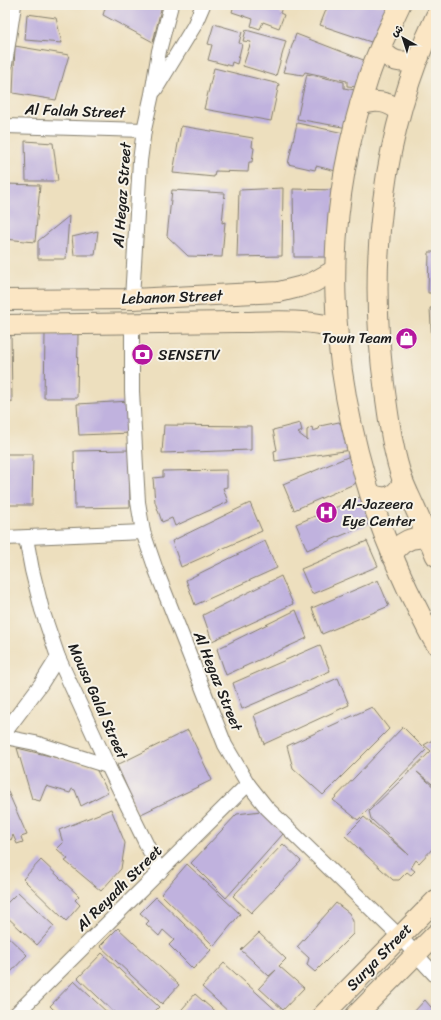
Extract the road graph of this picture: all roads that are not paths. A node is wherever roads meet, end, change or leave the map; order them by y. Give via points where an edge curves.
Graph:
1 (14, 5) edge
2 (171, 5) edge
3 (203, 5) edge
4 (400, 5) edge
5 (436, 16) edge
6 (381, 46) junction
7 (419, 56) junction
8 (5, 64) edge
9 (152, 94) junction
10 (360, 105) junction
11 (400, 111) junction
12 (5, 126) edge
13 (144, 130) junction
14 (335, 270) junction
15 (279, 292) junction
16 (132, 299) junction
17 (5, 300) edge
18 (287, 322) junction
19 (132, 323) junction
20 (5, 325) edge
21 (337, 329) junction
22 (403, 481) junction
23 (370, 493) junction
24 (143, 532) junction
25 (5, 538) edge
26 (26, 538) junction
27 (432, 547) edge
28 (392, 556) junction
29 (436, 644) edge
30 (58, 657) junction
31 (5, 732) edge
32 (5, 737) edge
33 (108, 766) junction
34 (248, 784) junction
35 (160, 872) junction
36 (436, 900) edge
37 (436, 934) edge
38 (399, 936) junction
39 (417, 954) junction
40 (436, 976) edge
41 (15, 1015) edge
42 (323, 1015) edge
43 (356, 1015) edge

1 - 8 street
2 - 9 street, Al Hegaz Street via 159,51
3 - 9 street, Al Hegaz Street via 190,33
4 - 6 street
5 - 7 street
6 - 7 street via 383,52 393,60 407,62
6 - 10 street
7 - 11 street
9 - 13 street, Al Hegaz Street
10 - 11 street via 376,101 385,102
10 - 14 street via 342,182
11 - 22 street via 380,225 377,298 378,335 385,394
12 - 13 street, Al Falah Street
13 - 16 street, Al Hegaz Street
14 - 15 street, Lebanon Street via 314,282
14 - 21 street
15 - 16 street, Lebanon Street
15 - 18 street via 285,295 291,305 292,311
16 - 17 street, Lebanon Street
18 - 19 street, Lebanon Street
18 - 21 street, Lebanon Street via 323,324
19 - 20 street, Lebanon Street
19 - 24 street, Al Hegaz Street via 132,392 138,502
21 - 23 street via 346,398
22 - 23 street via 393,495 381,498
22 - 27 street
23 - 28 street
24 - 26 street
24 - 34 street, Al Hegaz Street via 219,730
25 - 26 street
26 - 30 street, Mousa Galal Street via 42,610
27 - 28 street via 422,537 407,540
28 - 29 street
30 - 31 street
30 - 33 street, Mousa Galal Street
32 - 33 street via 35,742
33 - 35 street, Mousa Galal Street
34 - 35 street, Al Reyadh Street
34 - 38 street, Al Hegaz Street via 267,808
35 - 41 street, Al Reyadh Street
36 - 38 street, Surya Street
37 - 39 street, Surya Street
38 - 39 street, Al Hegaz Street
38 - 42 street, Surya Street
39 - 40 street, Al Hegaz Street
39 - 43 street, Surya Street

